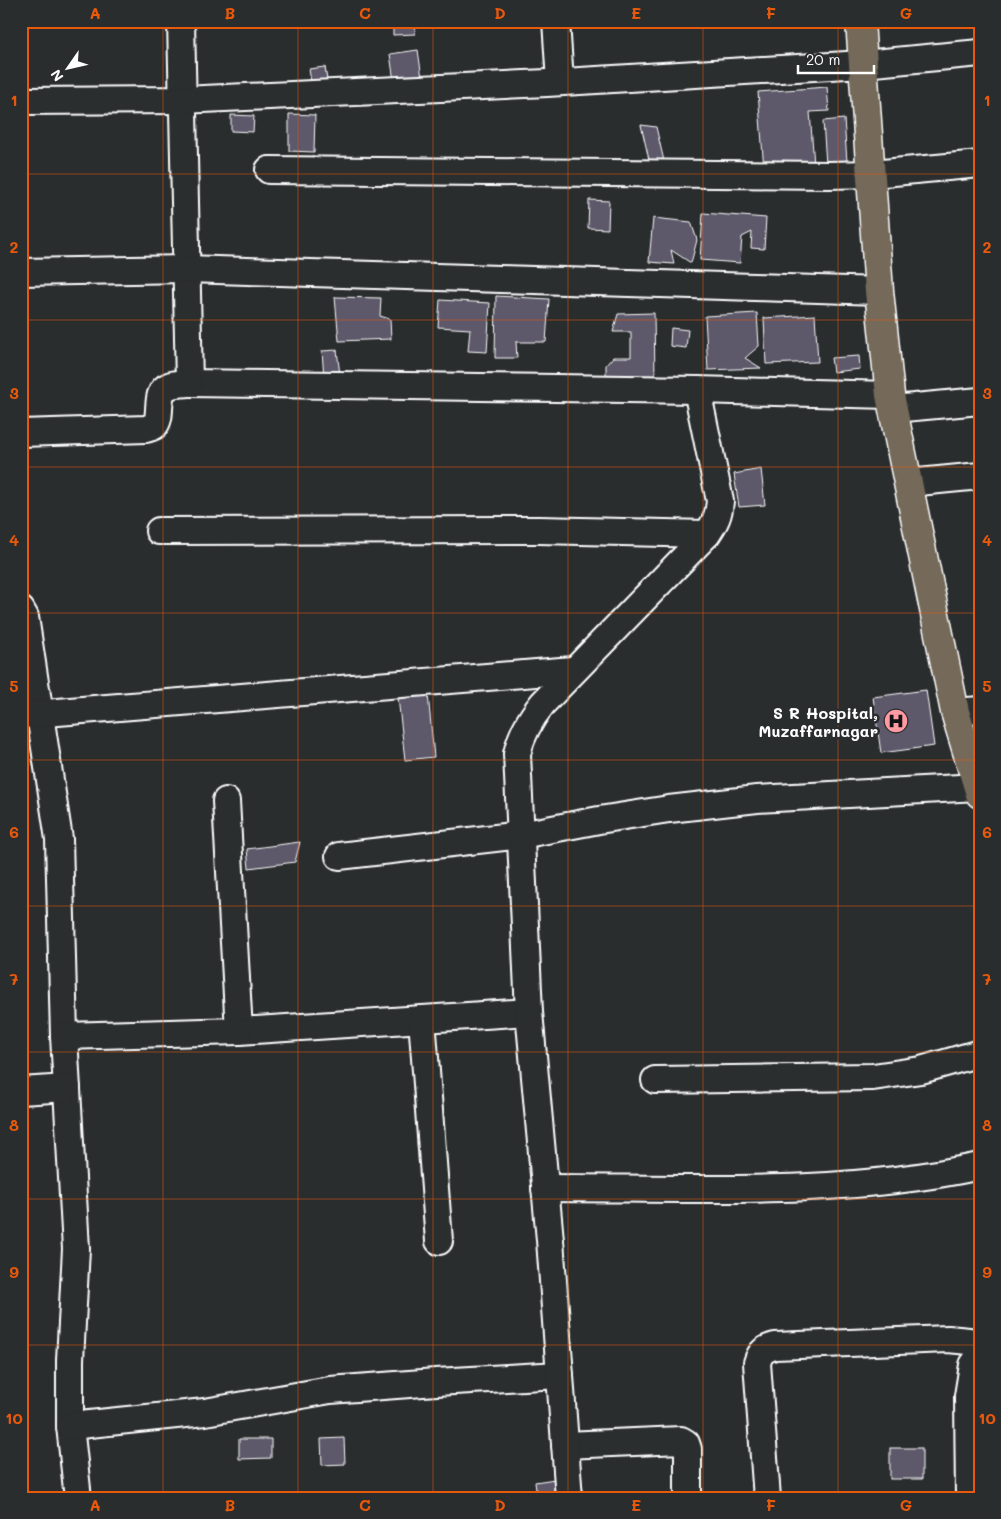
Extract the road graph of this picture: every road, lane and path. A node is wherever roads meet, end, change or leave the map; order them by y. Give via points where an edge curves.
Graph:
1 (182, 21) edge
2 (556, 21) edge
3 (860, 21) edge
4 (980, 53) edge
5 (863, 64) junction
6 (560, 82) junction
7 (182, 100) junction
8 (21, 101) edge
9 (980, 164) edge
10 (269, 170) dead end
11 (872, 174) junction
12 (187, 268) junction
13 (21, 272) edge
14 (879, 291) junction
15 (190, 383) junction
16 (697, 390) junction
17 (980, 401) edge
18 (891, 402) junction
19 (21, 433) edge
20 (980, 476) edge
21 (908, 483) junction
22 (159, 531) dead end
23 (707, 534) junction
24 (21, 610) edge
25 (573, 670) junction
26 (967, 711) edge
27 (31, 714) edge
28 (979, 791) edge
29 (226, 801) dead end
30 (521, 835) junction
31 (339, 856) dead end
32 (529, 1012) junction
33 (422, 1019) junction
34 (239, 1031) junction
35 (64, 1036) junction
36 (980, 1053) edge
37 (655, 1080) dead end
38 (67, 1088) junction
39 (21, 1091) edge
40 (980, 1166) edge
41 (545, 1188) junction
42 (439, 1241) dead end
43 (980, 1344) edge
44 (980, 1354) edge
45 (560, 1375) junction
46 (70, 1426) junction
47 (565, 1445) junction
48 (78, 1498) edge
49 (569, 1498) edge
50 (688, 1498) edge
51 (767, 1498) edge
52 (969, 1498) edge

1 - 7 street
2 - 6 street
3 - 5 main road
4 - 5 street
5 - 6 street
5 - 11 main road
6 - 7 street
7 - 8 street
7 - 12 street
9 - 11 street
10 - 11 street
11 - 14 main road
12 - 13 street
12 - 14 street
12 - 15 street
14 - 18 main road
15 - 16 street
15 - 19 street via 164,388 157,420 154,426 146,429
16 - 18 street
16 - 23 street via 720,501 720,511
17 - 18 street
18 - 21 main road
20 - 21 street
21 - 26 main road
22 - 23 street via 539,530
23 - 25 street
24 - 27 street
25 - 27 street
25 - 30 street via 543,703 520,739 517,754
26 - 28 main road
27 - 35 street via 59,839
28 - 30 street via 757,799 669,809
29 - 34 street
30 - 31 street
30 - 32 street
32 - 33 street
32 - 41 street
33 - 34 street
33 - 42 street
34 - 35 street
35 - 38 street
36 - 37 street via 921,1070 873,1076
38 - 39 street
38 - 46 street via 76,1249
40 - 41 street via 876,1183 764,1188
41 - 45 street
43 - 51 street via 948,1338 764,1349 757,1363
44 - 52 street via 973,1365 968,1396
45 - 46 street via 330,1390 205,1412
45 - 47 street
46 - 48 street
47 - 49 street
47 - 50 street via 681,1440 688,1449

